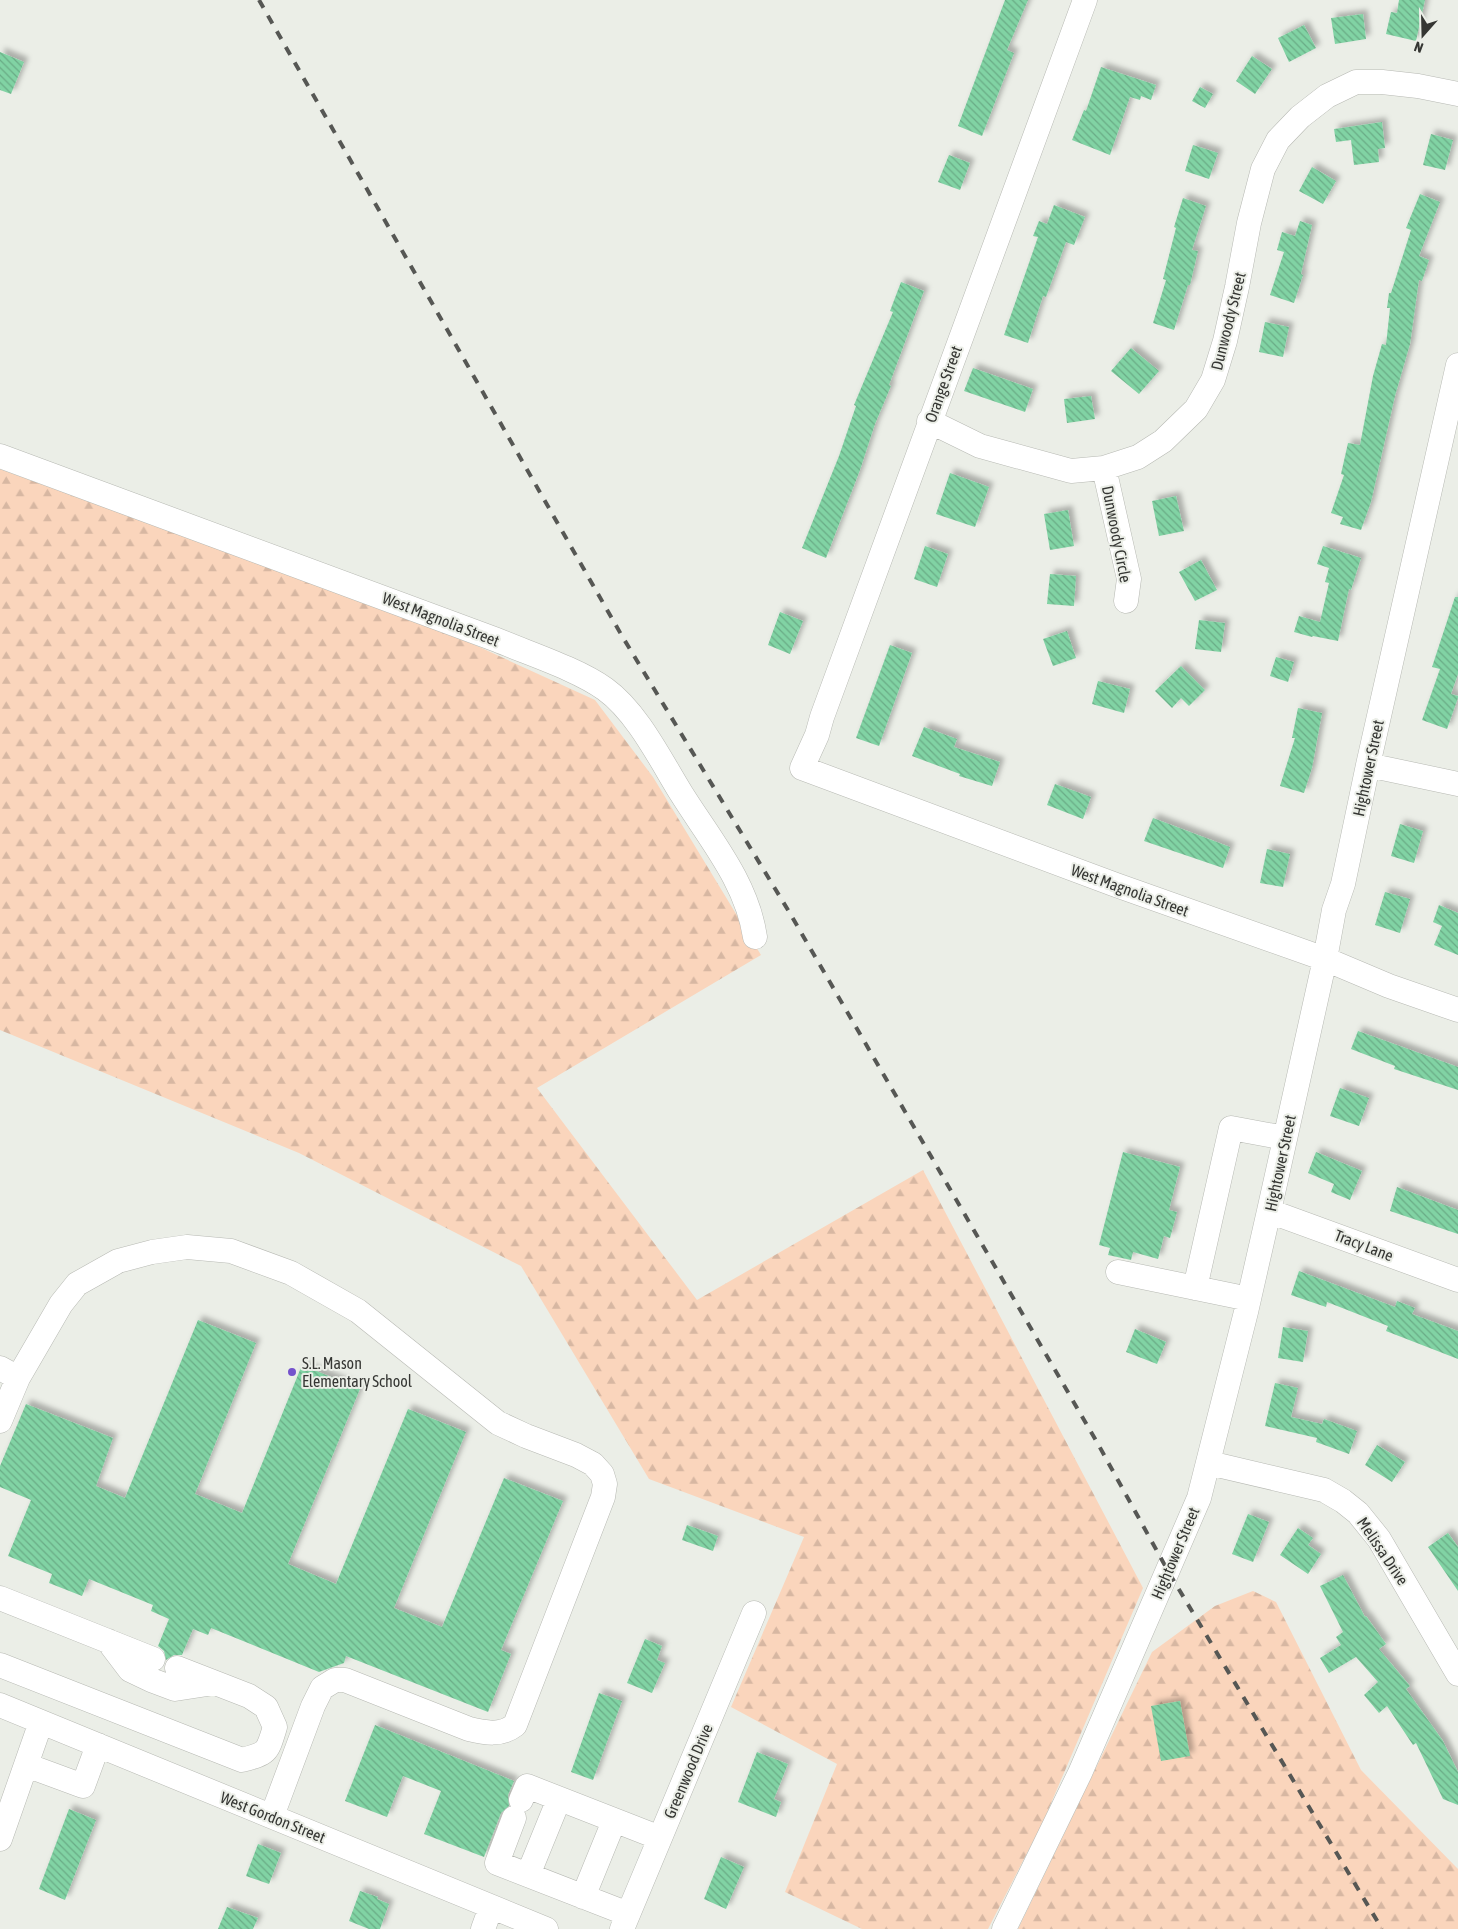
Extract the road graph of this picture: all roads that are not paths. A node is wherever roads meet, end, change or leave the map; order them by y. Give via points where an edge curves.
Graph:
1 (1085, 0) edge
2 (1458, 94) edge
3 (1458, 365) edge
4 (929, 421) junction
5 (0, 456) edge
6 (1104, 468) junction
7 (1126, 601) dead end
8 (1368, 765) junction
9 (802, 768) joint
10 (1458, 784) edge
11 (756, 936) dead end
12 (1325, 959) junction
13 (1458, 1010) edge
14 (1286, 1138) junction
15 (1270, 1211) junction
16 (1118, 1272) dead end
17 (1458, 1280) edge
18 (1195, 1288) junction
19 (1249, 1300) junction
20 (9, 1373) edge
21 (0, 1421) edge
22 (1209, 1463) junction
23 (0, 1598) edge
24 (754, 1613) dead end
25 (107, 1641) junction
26 (153, 1659) dead end
27 (0, 1664) edge
28 (177, 1668) dead end
29 (1458, 1674) edge
30 (215, 1683) junction
31 (0, 1705) edge
32 (41, 1722) junction
33 (270, 1744) junction
34 (98, 1745) junction
35 (295, 1753) junction
36 (26, 1765) junction
37 (559, 1799) junction
38 (272, 1816) junction
39 (614, 1820) junction
40 (660, 1838) junction
41 (0, 1839) edge
42 (528, 1876) junction
43 (583, 1897) junction
44 (492, 1907) junction
45 (625, 1922) edge
46 (483, 1929) edge
47 (546, 1929) edge
48 (1004, 1929) edge

1 - 4 street, Orange Street
2 - 6 street, Dunwoody Street via 1409,84 1356,82 1327,96 1294,122 1278,140 1263,169 1225,341 1213,380 1196,409 1163,441 1138,457
3 - 8 street, Hightower Street
4 - 6 street, Dunwoody Street via 980,446 1026,460 1071,471
4 - 9 street, Orange Street via 817,735
5 - 11 street, West Magnolia Street via 488,637 605,689 631,716 719,851 747,903
6 - 7 street, Dunwoody Circle via 1129,579
8 - 10 street
8 - 12 street, Hightower Street
9 - 12 street, West Magnolia Street
12 - 13 street, West Magnolia Street
12 - 14 street, Hightower Street
14 - 15 street, Hightower Street
14 - 18 street via 1231,1128
15 - 17 street, Tracy Lane
15 - 19 street, Hightower Street
16 - 18 street
18 - 19 street
19 - 22 street, Hightower Street
20 - 21 street
20 - 35 street via 77,1284 118,1260 188,1247 231,1252 291,1273 358,1312 498,1423 576,1454 602,1474 605,1484 603,1497 516,1725 508,1731 490,1734 469,1729 345,1680 335,1680 322,1688
22 - 29 street, Melissa Drive via 1324,1490 1358,1513 1379,1539
22 - 48 street, Hightower Street via 1189,1524 1080,1773
23 - 25 street
24 - 40 street, Greenwood Drive
25 - 26 street
25 - 30 street via 130,1670 175,1689
27 - 33 street via 242,1760 262,1755
28 - 30 street
30 - 33 street via 249,1696 266,1707 275,1727
31 - 32 street, West Gordon Street
32 - 34 street, West Gordon Street
32 - 36 street
33 - 35 street
34 - 36 street via 83,1786
34 - 38 street, West Gordon Street
35 - 38 street
36 - 41 street
37 - 39 street
37 - 42 street
37 - 42 street via 527,1786 497,1863
38 - 44 street, West Gordon Street
39 - 40 street
39 - 43 street
40 - 45 street, Greenwood Drive
42 - 43 street
43 - 45 street
44 - 46 street
44 - 47 street, West Gordon Street

